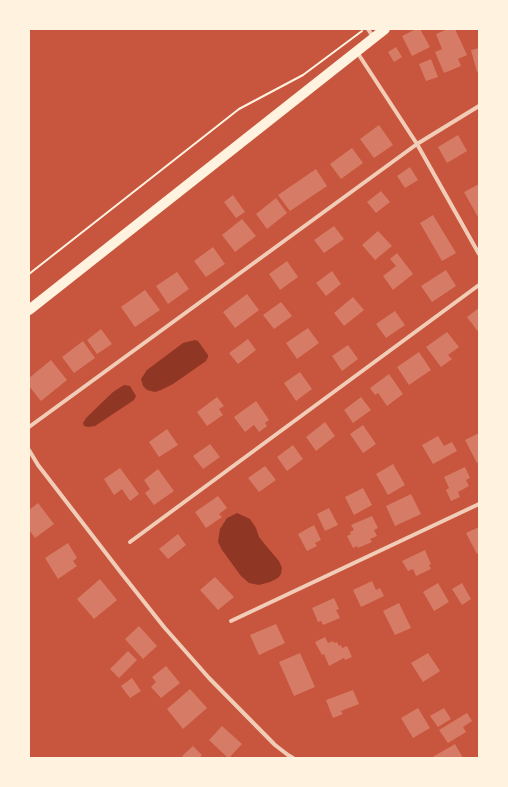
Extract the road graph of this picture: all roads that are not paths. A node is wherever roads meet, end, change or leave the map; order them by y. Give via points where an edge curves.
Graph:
1 (386, 29) edge
2 (369, 32) edge
3 (357, 52) junction
4 (479, 106) edge
5 (418, 144) junction
6 (479, 254) edge
7 (479, 284) edge
8 (29, 310) edge
9 (29, 427) edge
10 (29, 450) edge
11 (479, 504) edge
12 (130, 542) dead end
13 (231, 621) dead end
14 (293, 758) edge

1 - 2 main road
2 - 3 main road
3 - 5 street
3 - 8 main road
4 - 5 street
5 - 6 street
5 - 9 street
7 - 12 street
10 - 14 street via 164,627 209,678 275,744
11 - 13 street

